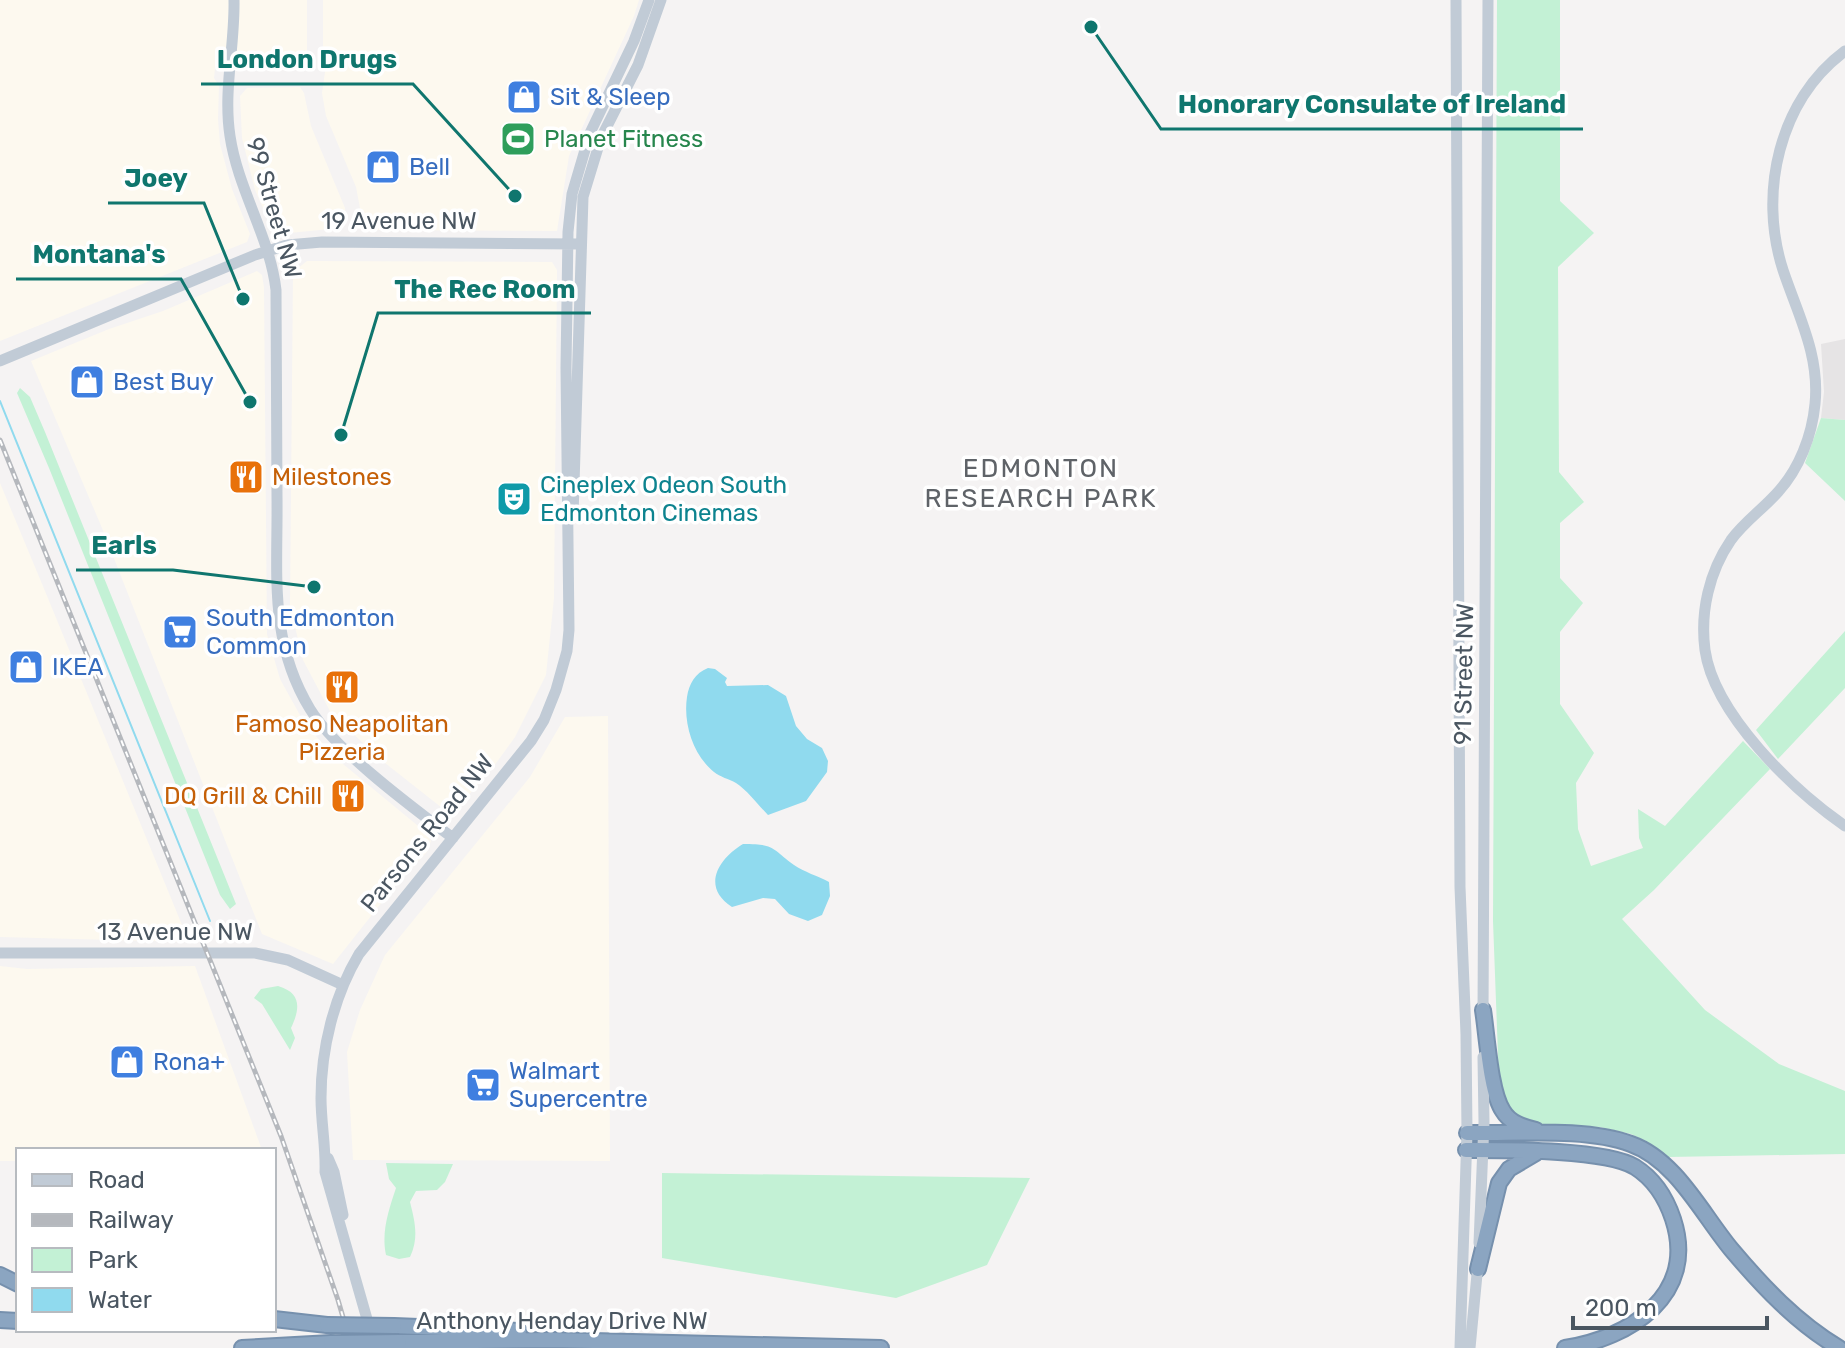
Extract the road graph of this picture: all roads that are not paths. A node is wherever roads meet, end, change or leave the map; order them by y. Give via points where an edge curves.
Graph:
1 (234, 0) edge
2 (649, 0) edge
3 (661, 0) edge
4 (1456, 0) edge
5 (1488, 0) edge
6 (1843, 52) edge
7 (574, 244) junction
8 (267, 251) junction
9 (0, 361) edge
10 (1845, 826) edge
11 (453, 838) junction
12 (0, 953) edge
13 (343, 985) junction
14 (1483, 1010) junction
15 (1467, 1133) junction
16 (1484, 1134) junction
17 (1564, 1135) junction
18 (1466, 1150) junction
19 (1483, 1150) junction
20 (1540, 1151) junction
21 (1478, 1269) junction
22 (276, 1319) edge
23 (276, 1325) edge
24 (327, 1325) junction
25 (1466, 1328) junction
26 (655, 1342) junction
27 (242, 1348) edge
28 (375, 1348) edge
29 (881, 1348) edge
30 (1460, 1348) edge
31 (1470, 1348) edge
32 (1565, 1348) edge
33 (1839, 1348) edge

1 - 8 main road, 99 Street NW via 230,136
2 - 7 main road, Parsons Road NW via 577,170 570,205
3 - 7 main road, Parsons Road NW via 638,65 592,162
4 - 15 main road, 91 Street NW via 1460,887
5 - 14 main road, 91 Street NW
6 - 10 main road via 1816,78 1793,113 1774,186 1780,260 1814,364 1812,421 1786,482 1722,554 1704,612 1706,654 1719,694 1736,721 1804,794
7 - 8 main road, 19 Avenue NW via 322,242
7 - 11 main road, Parsons Road NW via 566,430 567,651 552,703 531,741
8 - 9 main road, 19 Avenue NW
8 - 11 main road, 99 Street NW via 276,290 277,594 282,645 301,693 329,732
11 - 13 main road, Parsons Road NW via 364,946
12 - 13 main road, 13 Avenue NW via 255,953 288,960
13 - 28 main road, Parsons Road NW via 323,1069 326,1154
14 - 16 main road, 91 Street NW
14 - 17 highway via 1502,1110 1523,1127
15 - 16 highway
15 - 18 main road, 91 Street NW
16 - 17 highway
16 - 19 main road, 91 Street NW
17 - 33 highway via 1610,1138 1654,1156 1773,1296
18 - 19 highway
18 - 25 main road, 91 Street NW
19 - 20 highway
19 - 21 main road, 91 Street NW
20 - 21 highway via 1509,1169 1499,1183
20 - 32 highway via 1633,1165 1668,1203 1679,1241 1674,1272 1658,1304 1627,1329
21 - 25 main road, 91 Street NW
22 - 24 highway
23 - 24 highway
24 - 26 highway, bridge via 582,1333
25 - 30 main road, 91 Street NW
25 - 31 main road, 91 Street NW
26 - 27 highway, Anthony Henday Drive NW, bridge
26 - 29 highway, Anthony Henday Drive NW

